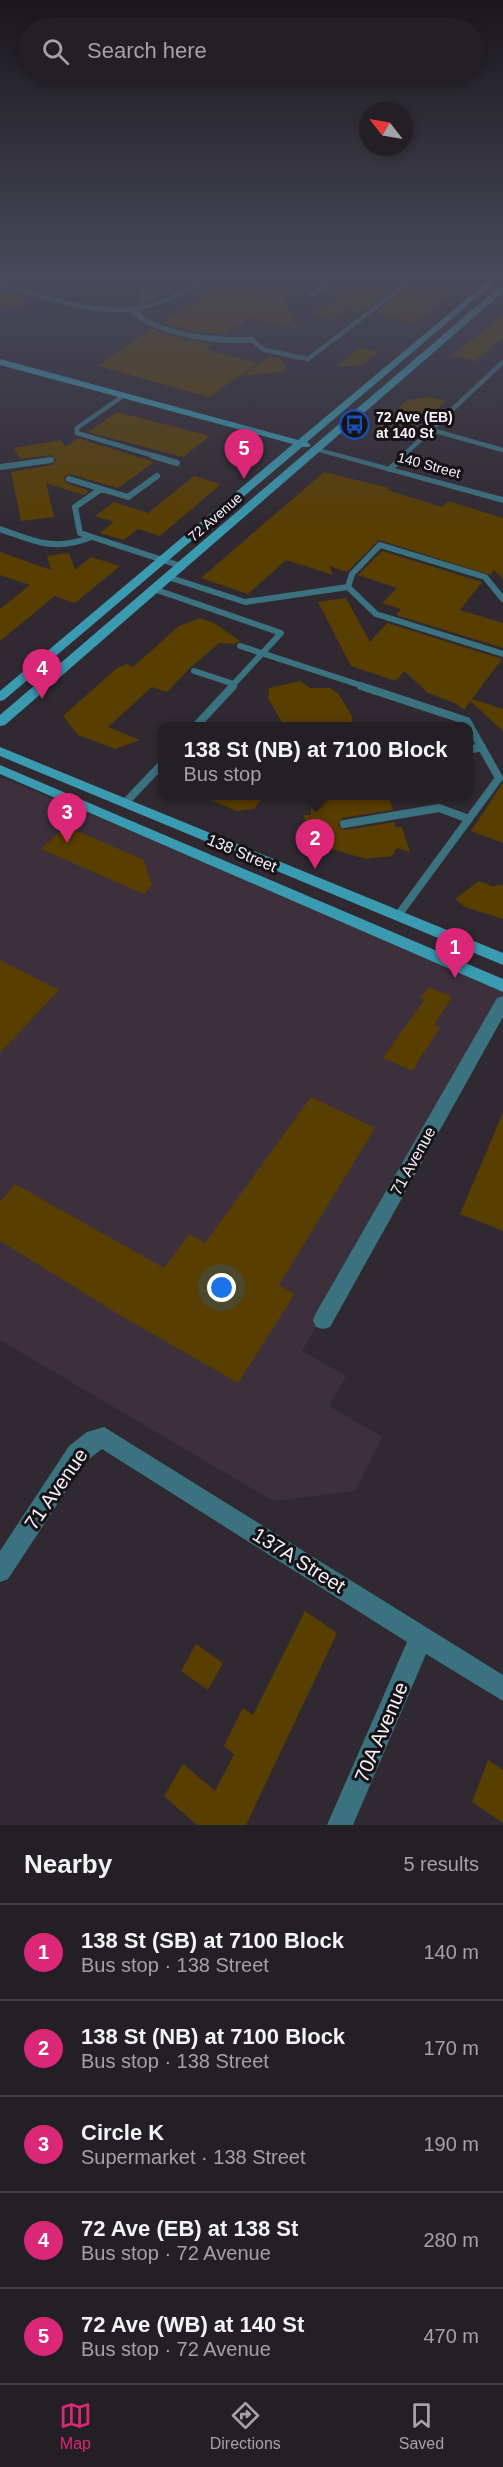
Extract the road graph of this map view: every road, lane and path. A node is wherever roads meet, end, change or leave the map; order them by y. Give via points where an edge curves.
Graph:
1 (396, 361) edge
2 (419, 361) edge
3 (503, 362) edge
4 (2, 364) edge
5 (123, 396) junction
6 (432, 430) junction
7 (298, 443) junction
8 (318, 449) junction
9 (503, 450) edge
10 (51, 460) dead end
11 (177, 463) dead end
12 (0, 467) edge
13 (390, 469) junction
14 (157, 476) dead end
15 (69, 479) dead end
16 (101, 489) junction
17 (503, 500) edge
18 (0, 529) edge
19 (91, 537) junction
20 (161, 560) junction
21 (180, 566) junction
22 (168, 577) junction
23 (348, 587) junction
24 (154, 589) junction
25 (503, 599) edge
26 (240, 646) dead end
27 (264, 653) junction
28 (503, 654) edge
29 (194, 671) dead end
30 (234, 684) junction
31 (0, 697) edge
32 (0, 722) edge
33 (200, 722) edge
34 (468, 722) edge
35 (473, 731) edge
36 (482, 747) junction
37 (473, 749) edge
38 (0, 751) edge
39 (158, 768) edge
40 (0, 769) edge
41 (501, 778) edge
42 (125, 802) junction
43 (469, 819) junction
44 (344, 824) dead end
45 (399, 914) junction
46 (503, 959) edge
47 (503, 986) edge
48 (503, 1002) edge
49 (323, 1320) dead end
50 (94, 1439) joint
51 (0, 1571) edge
52 (421, 1638) junction
53 (503, 1689) edge
54 (340, 1825) edge

1 - 7 main road, 72 Avenue
2 - 8 main road, 72 Avenue
3 - 6 lane
4 - 5 main road, 140 Street
5 - 7 main road, 140 Street
5 - 11 lane via 77,428 77,433
6 - 9 lane
6 - 13 lane
7 - 8 main road, 140 Street
7 - 20 main road, 72 Avenue
8 - 13 street, 140 Street
8 - 21 main road, 72 Avenue
10 - 12 lane
13 - 17 street, 140 Street
14 - 16 lane via 128,497
15 - 16 lane
16 - 19 lane via 75,507 80,533
18 - 19 lane via 53,548 75,545
19 - 20 lane
20 - 21 lane
20 - 31 main road, 72 Avenue
21 - 22 main road, 72 Avenue
22 - 23 lane via 245,602
22 - 24 main road, 72 Avenue
23 - 25 lane via 352,574 380,545 485,577
23 - 28 lane via 376,614
24 - 27 lane via 281,633
24 - 32 main road, 72 Avenue
26 - 27 lane
27 - 30 lane
27 - 34 lane
29 - 30 lane
30 - 33 lane
35 - 36 lane
36 - 37 lane
36 - 41 lane
38 - 42 main road, 138 Street
39 - 42 lane
40 - 47 main road, 138 Street
41 - 43 lane
42 - 45 main road, 138 Street
43 - 44 lane via 439,808
43 - 45 lane
45 - 46 main road, 138 Street
48 - 49 street, 71 Avenue
50 - 51 street, 71 Avenue via 77,1454
50 - 52 street, 137A Street via 114,1442
52 - 53 street, 137A Street
52 - 54 street, 70A Avenue

